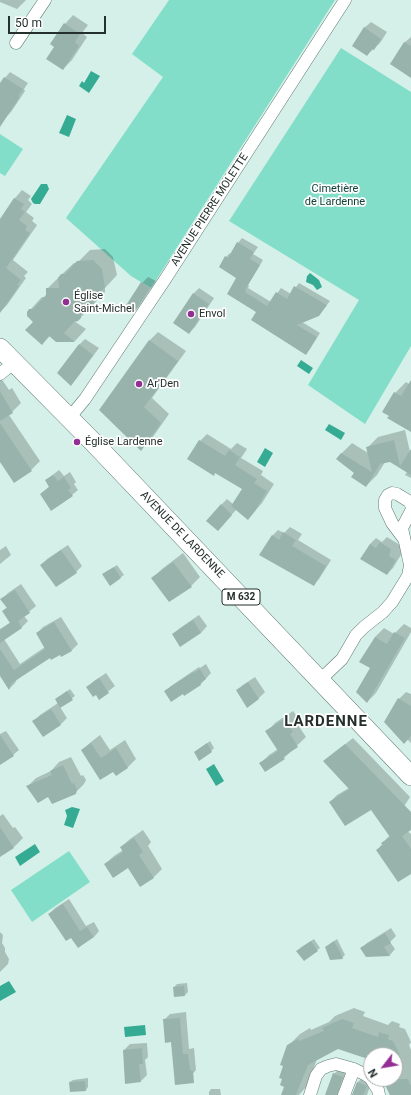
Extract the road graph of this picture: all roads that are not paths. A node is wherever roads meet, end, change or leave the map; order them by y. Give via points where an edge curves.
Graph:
1 (45, 0) edge
2 (345, 0) edge
3 (16, 43) dead end
4 (0, 348) edge
5 (15, 362) junction
6 (0, 374) edge
7 (70, 417) junction
8 (411, 505) edge
9 (411, 511) edge
10 (404, 539) junction
11 (319, 681) junction
12 (411, 776) edge
13 (354, 1069) junction
14 (363, 1073) edge
15 (310, 1095) edge
16 (344, 1095) edge

1 - 3 street
2 - 7 street, AVENUE PIERRE MOLETTE via 166,278 85,399
4 - 5 main road, AVENUE DE LARDENNE / M 632
5 - 6 street
5 - 7 main road, AVENUE DE LARDENNE / M 632
7 - 11 main road, AVENUE DE LARDENNE / M 632
8 - 10 street via 398,494 392,493 386,500 385,508
9 - 10 street via 402,528
10 - 11 street via 410,566 408,576 392,602 360,631 342,659
11 - 12 main road, AVENUE DE LARDENNE / M 632
13 - 14 street
13 - 15 street via 336,1064 321,1069
13 - 16 street

